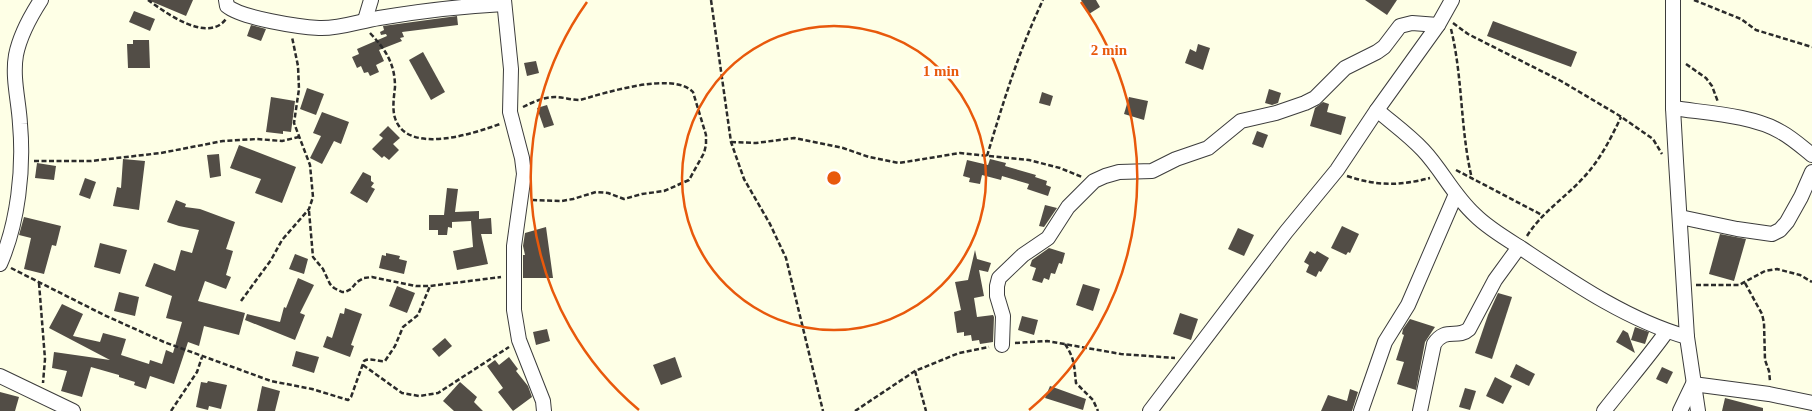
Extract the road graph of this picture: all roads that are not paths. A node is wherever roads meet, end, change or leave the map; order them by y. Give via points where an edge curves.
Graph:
1 (42, 0) edge
2 (371, 0) edge
3 (1452, 0) edge
4 (1673, 0) edge
5 (504, 2) edge
6 (229, 5) edge
7 (362, 21) junction
8 (1438, 25) junction
9 (1673, 108) junction
10 (1377, 110) junction
11 (1812, 155) edge
12 (1812, 172) edge
13 (1456, 194) junction
14 (1680, 217) junction
15 (1520, 247) junction
16 (0, 263) edge
17 (1667, 331) junction
18 (1687, 337) junction
19 (1002, 345) road end
20 (0, 376) edge
21 (1693, 384) junction
22 (1812, 403) edge
23 (73, 411) edge
24 (544, 411) edge
25 (1150, 411) edge
26 (1361, 411) edge
27 (1420, 411) edge
28 (1604, 411) edge
29 (1680, 411) edge
30 (1698, 411) edge

1 - 16 street via 20,38 15,57 21,126 19,192
2 - 7 street
3 - 8 street
4 - 9 street
5 - 7 street
5 - 24 street via 511,69 510,116 524,174 516,228 514,310 519,340
6 - 7 street via 255,17 320,28
8 - 10 street
8 - 19 street via 1412,23 1400,26 1377,52 1344,68 1315,98 1276,113 1241,121 1208,148 1152,171 1120,172 1094,182 1068,207 1048,238 1023,255 999,278 997,296 1003,316
9 - 11 street via 1761,123 1780,131
9 - 14 street
10 - 13 street via 1423,150
10 - 25 street via 1337,170
12 - 14 street via 1787,222 1772,234
13 - 15 street via 1475,216
13 - 26 street via 1408,305 1385,342
14 - 18 street
15 - 17 street via 1584,289
15 - 27 street via 1495,280 1469,329 1445,333 1434,344
17 - 18 street
17 - 28 street
18 - 21 street
20 - 23 street
21 - 22 street
21 - 29 street
21 - 30 street

